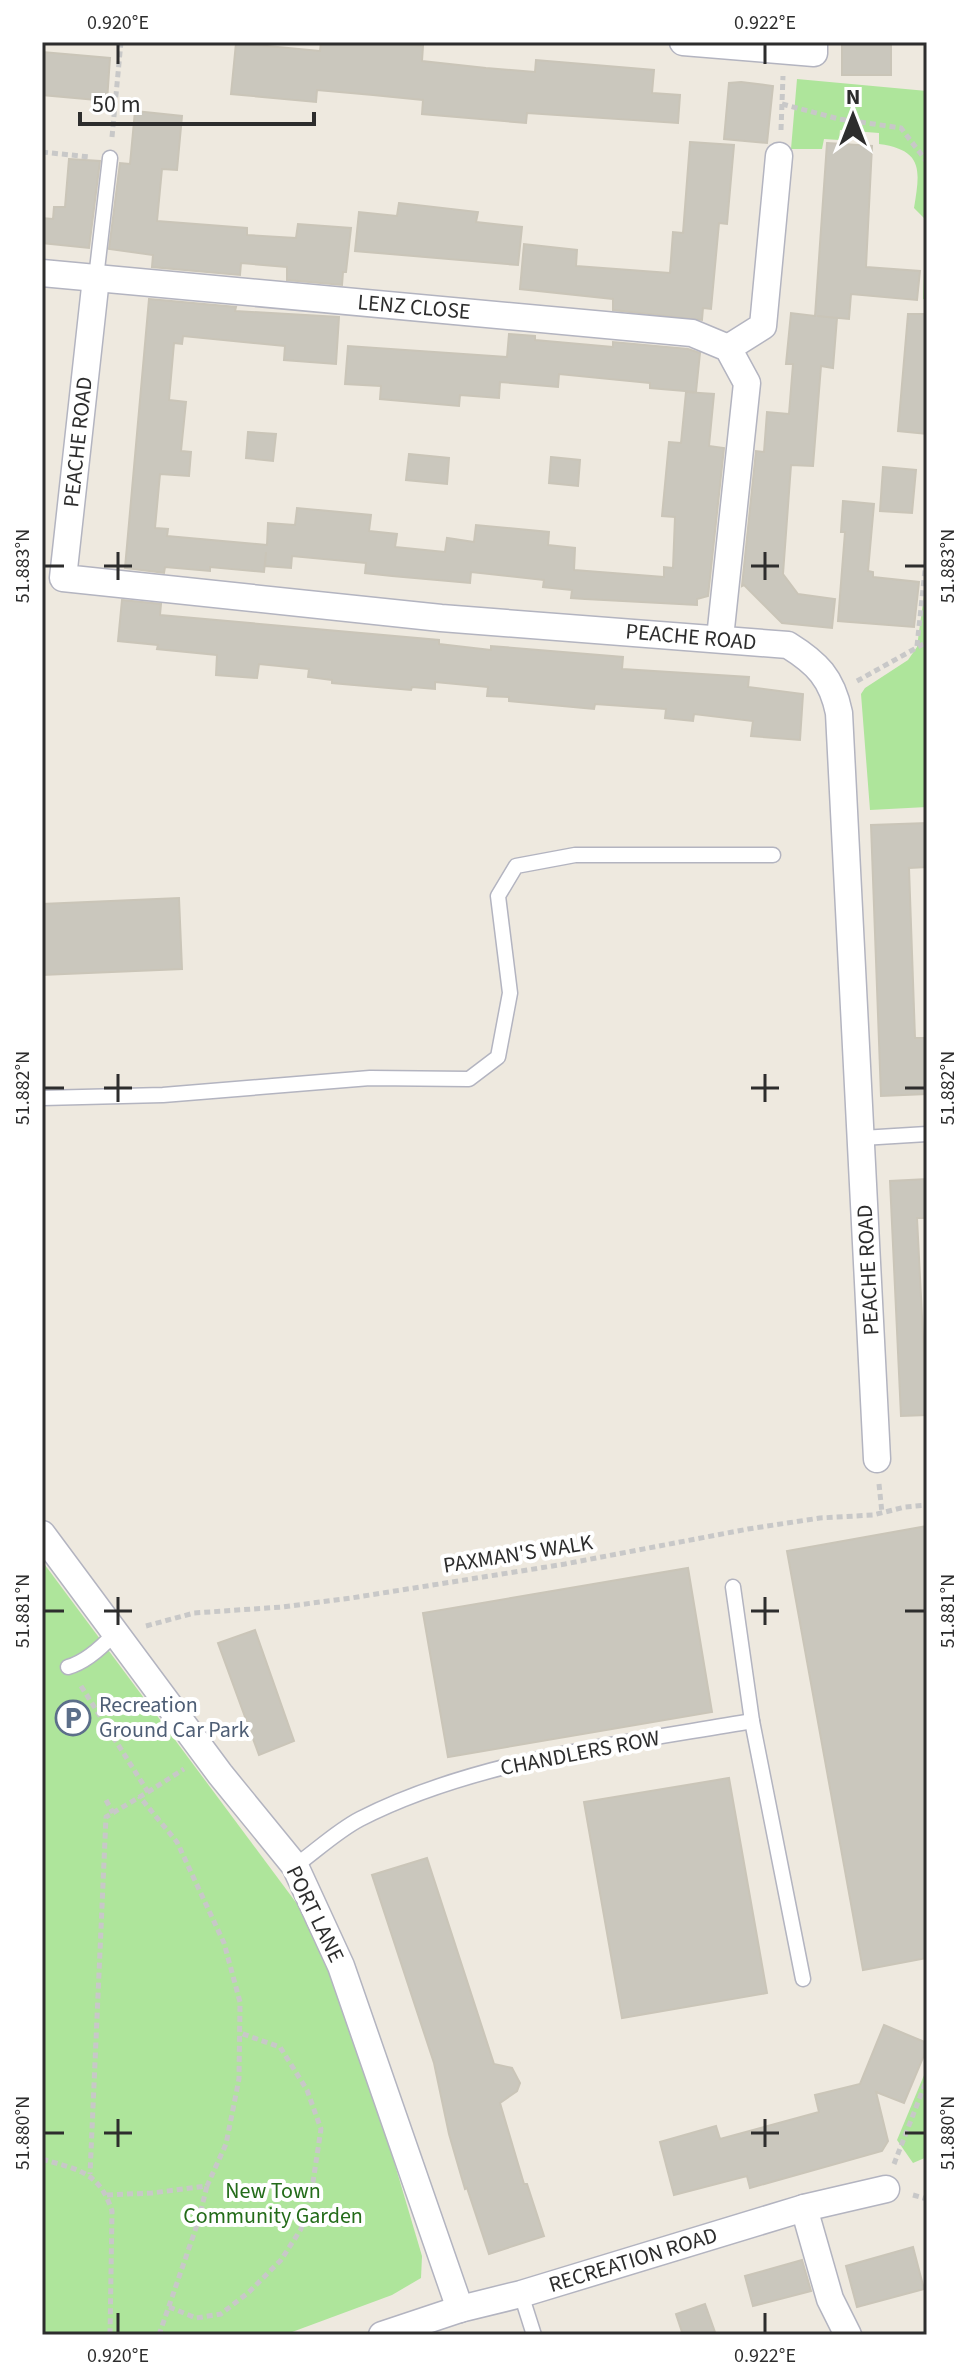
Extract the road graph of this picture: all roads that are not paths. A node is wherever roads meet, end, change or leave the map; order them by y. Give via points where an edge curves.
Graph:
1 (683, 42) edge
2 (814, 42) edge
3 (779, 156) road end
4 (110, 158) road end
5 (42, 273) edge
6 (96, 278) junction
7 (728, 348) junction
8 (720, 638) junction
9 (773, 855) dead end
10 (42, 1098) edge
11 (927, 1134) edge
12 (862, 1138) junction
13 (877, 1459) dead end
14 (42, 1534) edge
15 (733, 1587) dead end
16 (114, 1634) junction
17 (68, 1667) road end
18 (752, 1721) junction
19 (295, 1866) junction
20 (803, 1979) dead end
21 (886, 2189) road end
22 (804, 2208) junction
23 (521, 2294) junction
24 (460, 2309) junction
25 (382, 2335) edge
26 (534, 2335) edge
27 (848, 2335) edge

1 - 2 street via 814,53
3 - 7 street via 763,326
4 - 6 lane
5 - 6 street, LENZ CLOSE
6 - 7 street, LENZ CLOSE via 692,333
6 - 8 street, PEACHE ROAD via 63,578 441,618
7 - 8 street via 747,383
8 - 12 street, PEACHE ROAD via 788,645 814,661 835,693
9 - 10 lane via 575,855 516,866 498,896 510,993 498,1057 469,1079 370,1078 163,1095
11 - 12 lane
12 - 13 street, PEACHE ROAD
14 - 16 street, PORT LANE
15 - 18 lane
16 - 17 lane
16 - 19 street, PORT LANE
18 - 19 lane, CHANDLERS ROW via 466,1776 358,1820
18 - 20 lane
19 - 24 street, PORT LANE via 341,1966
21 - 22 street, RECREATION ROAD
22 - 23 street, RECREATION ROAD
22 - 27 street via 830,2299
23 - 24 street, RECREATION ROAD
23 - 26 lane
24 - 25 street, RECREATION ROAD

